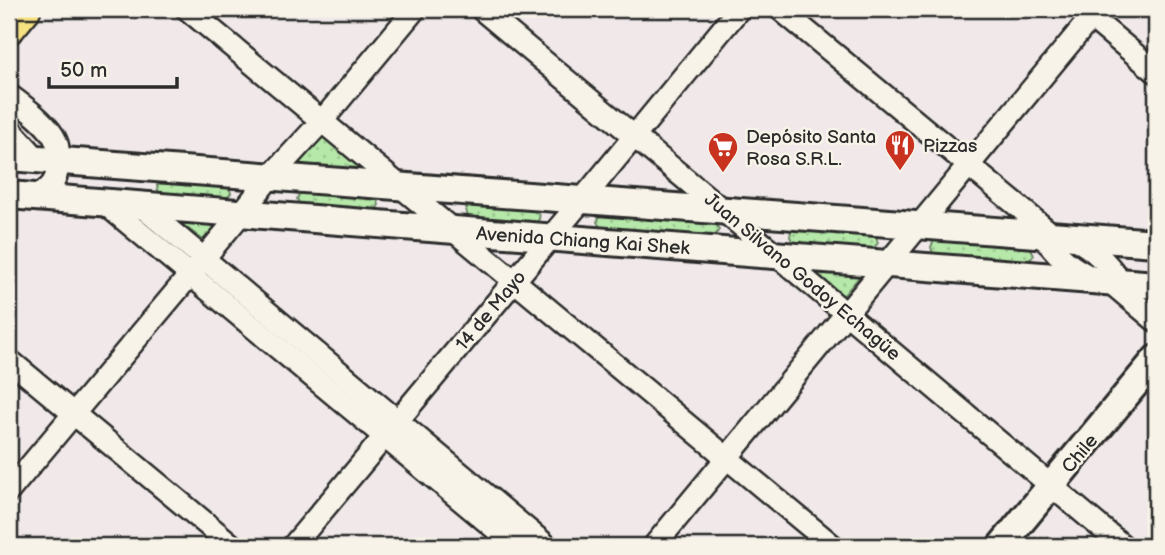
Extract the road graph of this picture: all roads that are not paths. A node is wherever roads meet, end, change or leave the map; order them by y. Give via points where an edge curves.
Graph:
1 (24, 9) edge
2 (187, 9) edge
3 (415, 9) edge
4 (481, 9) edge
5 (738, 9) edge
6 (780, 9) edge
7 (1090, 12) edge
8 (9, 27) edge
9 (1156, 72) edge
10 (9, 94) edge
11 (322, 121) junction
12 (9, 128) edge
13 (634, 136) junction
14 (9, 157) edge
15 (48, 160) junction
16 (969, 165) junction
17 (270, 177) junction
18 (399, 186) junction
19 (9, 195) edge
20 (35, 198) junction
21 (582, 200) junction
22 (104, 203) junction
23 (141, 206) junction
24 (726, 211) junction
25 (241, 214) junction
26 (919, 225) junction
27 (451, 230) junction
28 (1055, 235) junction
29 (550, 238) junction
30 (1156, 243) edge
31 (775, 256) junction
32 (887, 264) junction
33 (197, 266) junction
34 (514, 281) junction
35 (1111, 282) junction
36 (1156, 285) edge
37 (847, 313) junction
38 (1156, 321) edge
39 (1156, 359) edge
40 (9, 360) edge
41 (74, 414) junction
42 (391, 429) junction
43 (727, 458) junction
44 (1051, 486) junction
45 (9, 491) edge
46 (233, 546) edge
47 (293, 546) edge
48 (516, 546) edge
49 (547, 546) edge
50 (654, 546) edge
51 (833, 546) edge
52 (1001, 546) edge
53 (1123, 546) edge

1 - 8 main road
2 - 11 street
3 - 11 street
4 - 13 street, Juan Silvano Godoy Echagüe
5 - 13 street, 14 de Mayo
6 - 16 street
7 - 9 street
7 - 16 street
10 - 15 street via 56,139 59,151
11 - 17 street
11 - 18 street
12 - 15 street
13 - 21 street, 14 de Mayo
13 - 24 street, Juan Silvano Godoy Echagüe
14 - 15 street, Avenida Chiang Kai Shek
15 - 17 street, Avenida Chiang Kai Shek
15 - 20 street via 55,180
16 - 26 street
16 - 28 street
17 - 18 street, Avenida Chiang Kai Shek
17 - 25 street
18 - 21 street, Avenida Chiang Kai Shek
18 - 27 street
19 - 20 street, Avenida Chiang Kai Shek
20 - 22 street, Avenida Chiang Kai Shek
21 - 24 street, Avenida Chiang Kai Shek
21 - 29 street, 14 de Mayo
22 - 23 street, Avenida Chiang Kai Shek
22 - 33 street
23 - 25 street, Avenida Chiang Kai Shek
23 - 33 street
24 - 26 street, Avenida Chiang Kai Shek
24 - 31 street, Juan Silvano Godoy Echagüe
25 - 27 street, Avenida Chiang Kai Shek
25 - 33 street
26 - 28 street, Avenida Chiang Kai Shek
26 - 32 street
27 - 29 street, Avenida Chiang Kai Shek
27 - 34 street
28 - 30 street, Avenida Chiang Kai Shek
28 - 35 street via 1088,246 1107,262
29 - 31 street, Avenida Chiang Kai Shek
29 - 34 street, 14 de Mayo
31 - 32 street, Avenida Chiang Kai Shek
31 - 37 street, Juan Silvano Godoy Echagüe
32 - 35 street, Avenida Chiang Kai Shek
32 - 37 street
33 - 41 street
33 - 42 street
34 - 42 street, 14 de Mayo
34 - 43 street
35 - 36 street, Avenida Chiang Kai Shek
35 - 38 street
37 - 43 street
37 - 44 street, Juan Silvano Godoy Echagüe
39 - 44 street, Chile
40 - 41 street
41 - 45 street
41 - 46 street
42 - 47 street, 14 de Mayo
42 - 48 street
42 - 49 street
43 - 50 street
43 - 51 street
44 - 52 street, Chile
44 - 53 street, Juan Silvano Godoy Echagüe

